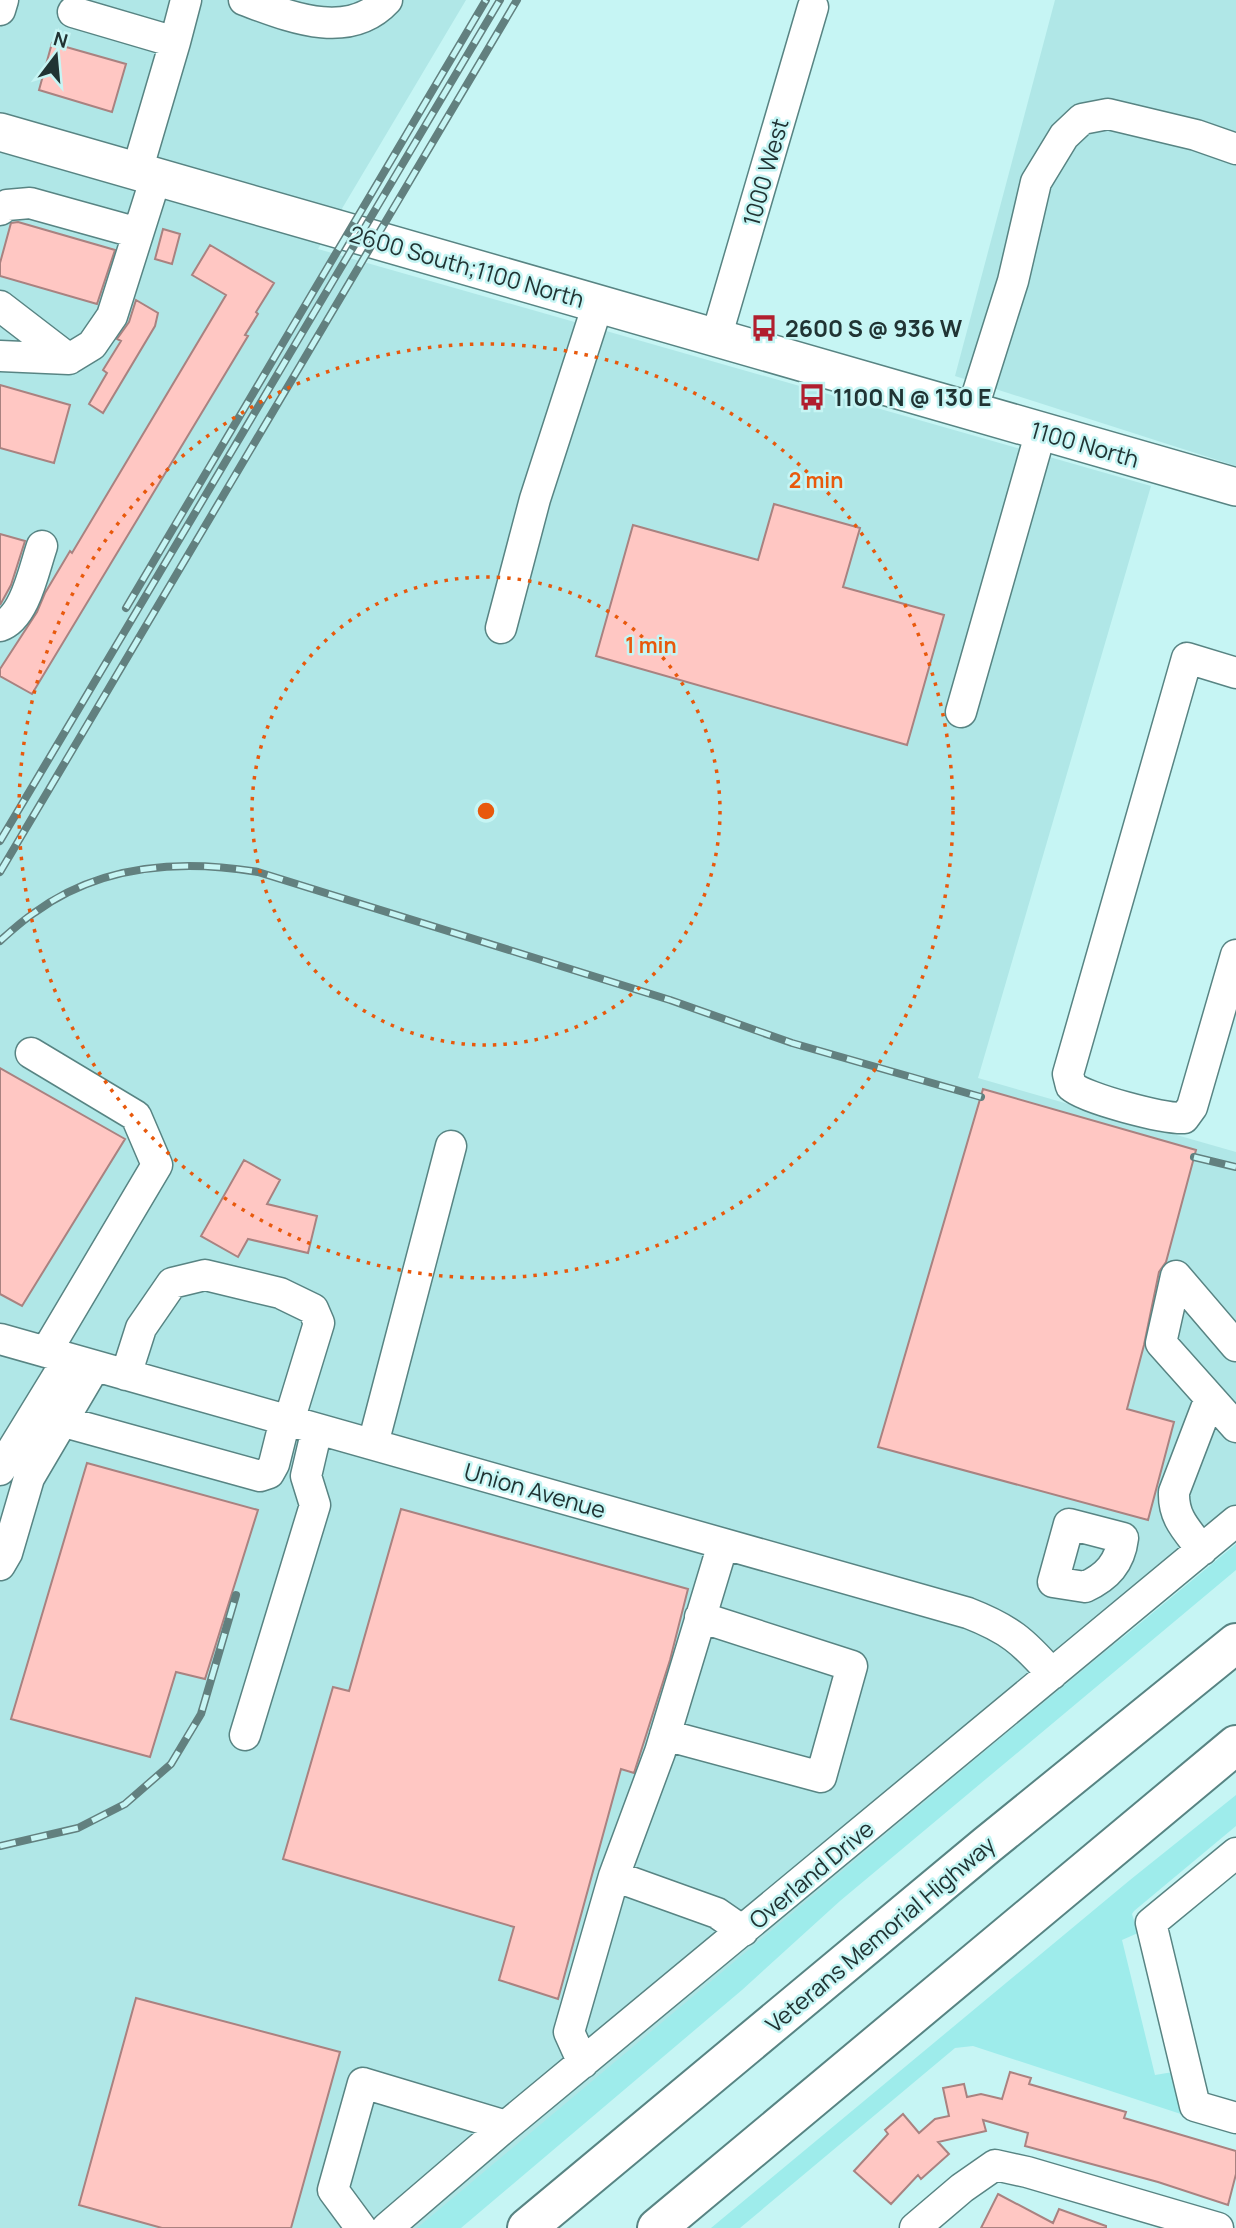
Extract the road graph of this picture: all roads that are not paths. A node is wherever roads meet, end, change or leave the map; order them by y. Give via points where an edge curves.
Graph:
1 (3, 0) edge
2 (186, 0) edge
3 (244, 0) edge
4 (387, 0) edge
5 (813, 7) dead end
6 (0, 10) edge
7 (73, 12) dead end
8 (175, 42) junction
9 (0, 132) edge
10 (1236, 149) edge
11 (147, 174) junction
12 (0, 210) edge
13 (138, 233) junction
14 (598, 304) junction
15 (0, 306) edge
16 (716, 338) junction
17 (0, 356) edge
18 (69, 359) junction
19 (935, 400) joint
20 (972, 411) junction
21 (1041, 431) junction
22 (1236, 487) edge
23 (42, 546) dead end
24 (0, 626) edge
25 (501, 628) dead end
26 (1236, 673) edge
27 (961, 712) dead end
28 (1236, 955) edge
29 (31, 1053) dead end
30 (451, 1146) dead end
31 (0, 1339) edge
32 (1236, 1346) edge
33 (70, 1359) junction
34 (126, 1375) junction
35 (1210, 1398) junction
36 (61, 1421) junction
37 (297, 1423) junction
38 (1236, 1427) edge
39 (373, 1444) junction
40 (0, 1471) edge
41 (1236, 1521) edge
42 (723, 1544) junction
43 (1202, 1550) junction
44 (0, 1565) edge
45 (1105, 1574) dead end
46 (1130, 1609) junction
47 (701, 1617) junction
48 (1236, 1643) edge
49 (1052, 1674) junction
50 (245, 1735) dead end
51 (666, 1735) junction
52 (1236, 1745) edge
53 (1236, 1753) edge
54 (1168, 1802) junction
55 (1236, 1853) edge
56 (614, 1876) junction
57 (743, 1931) junction
58 (583, 2063) junction
59 (1236, 2118) edge
60 (506, 2126) junction
61 (1158, 2219) edge
62 (361, 2228) edge
63 (387, 2228) edge
64 (527, 2228) edge
65 (657, 2228) edge
66 (915, 2228) edge
67 (1218, 2228) edge

1 - 6 street
2 - 8 street
3 - 4 street via 328,24 359,18
5 - 16 street, 1000 West
7 - 8 street
8 - 11 street
9 - 11 main road, 2600 South;1100 North
10 - 20 street via 1108,114 1082,119 1064,136 1036,182 1013,281
11 - 13 street
11 - 14 main road, 2600 South;1100 North
12 - 13 street via 30,203
13 - 18 street via 112,316 92,345
14 - 16 main road, 2600 South;1100 North
14 - 25 street via 535,499
15 - 18 street
16 - 19 main road, 2600 South;1100 North
17 - 18 street
19 - 20 main road, 1100 North
20 - 21 main road, 1100 North
21 - 22 main road, 1100 North
21 - 27 street
23 - 24 street via 20,611
26 - 28 street via 1187,659 1068,1074 1071,1086 1084,1094 1184,1118 1192,1107
29 - 33 street via 136,1116 157,1165
30 - 39 street
31 - 33 street, Union Avenue
32 - 35 street via 1176,1276 1161,1343
33 - 34 street, Union Avenue
33 - 36 street
33 - 40 street
34 - 37 street, Union Avenue
34 - 37 street via 141,1328 172,1283 205,1275 280,1293 313,1308 319,1323
35 - 38 street
35 - 43 street via 1174,1492 1177,1516
36 - 37 street via 260,1476 269,1473
36 - 44 street via 29,1478
37 - 39 street, Union Avenue
37 - 50 street via 315,1505
39 - 42 street, Union Avenue
41 - 43 street, Overland Drive
42 - 47 street
42 - 49 street, Union Avenue via 992,1622 1011,1632
43 - 46 street, Overland Drive
45 - 46 street
46 - 49 street, Overland Drive
47 - 51 street
47 - 51 street via 852,1666 821,1777
48 - 64 highway, Veterans Memorial Highway
49 - 57 street, Overland Drive
51 - 56 street
52 - 54 highway
53 - 54 highway
54 - 65 highway
55 - 59 street via 1152,1923 1195,2106
56 - 57 street via 717,1913
56 - 58 street via 569,2032
57 - 58 street, Overland Drive
58 - 60 street, Overland Drive
60 - 62 street via 363,2083 333,2190
60 - 63 street, Overland Drive
61 - 66 street via 995,2165
61 - 67 street

